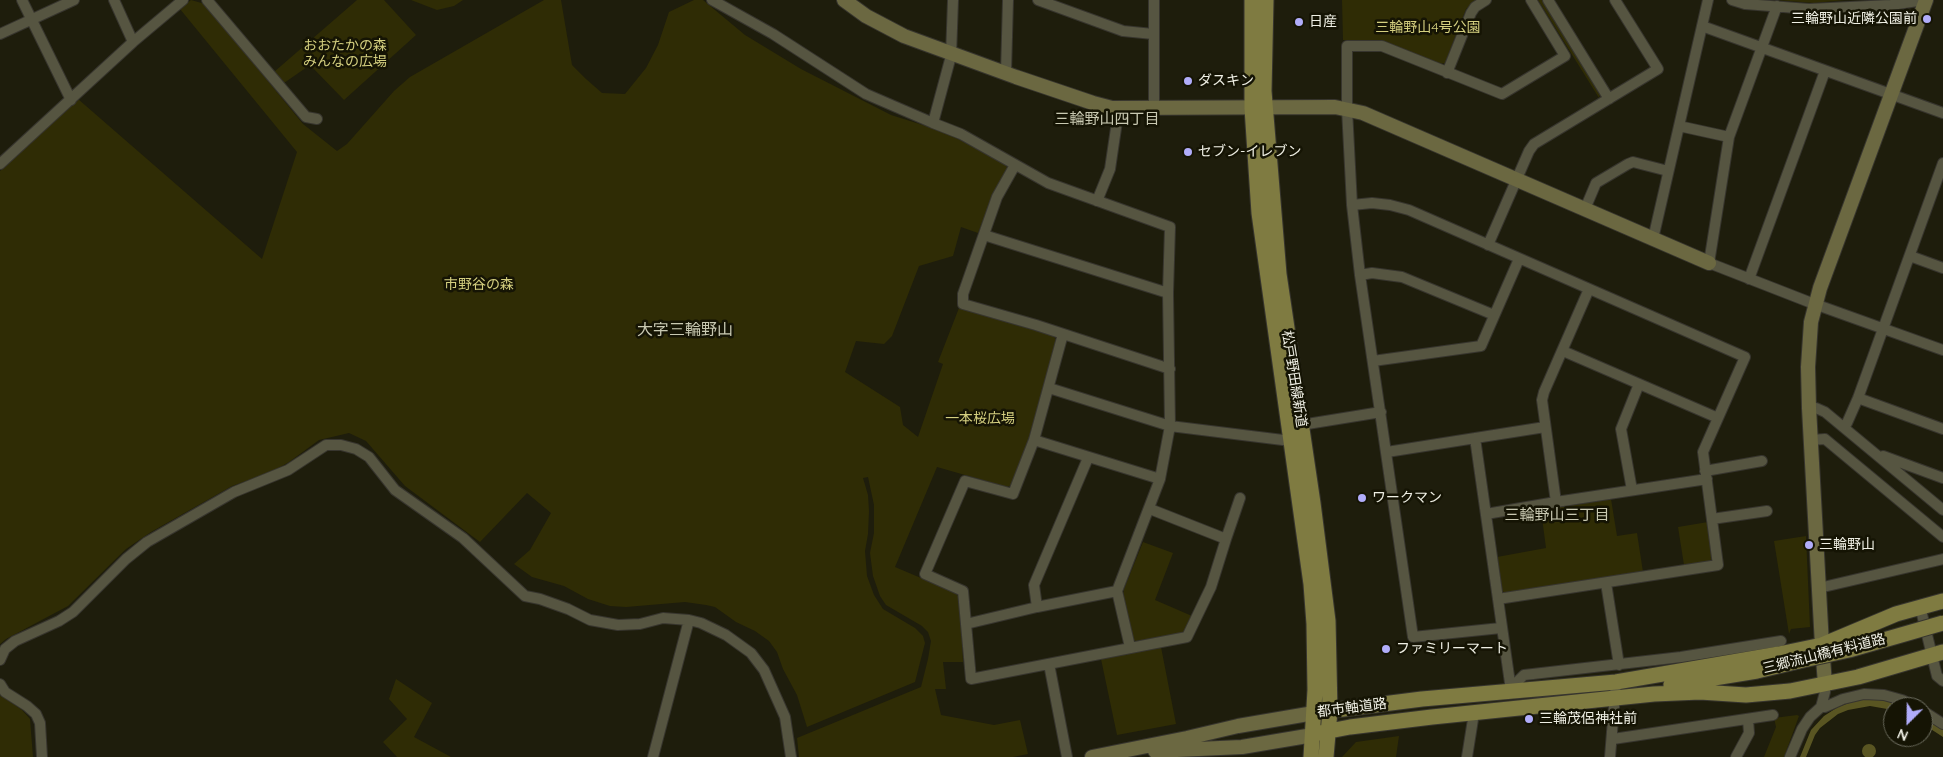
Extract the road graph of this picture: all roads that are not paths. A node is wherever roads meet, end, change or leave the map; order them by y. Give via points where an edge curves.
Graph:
1 (22, 0) edge
2 (74, 0) edge
3 (114, 0) edge
4 (183, 0) edge
5 (207, 0) edge
6 (712, 0) edge
7 (844, 0) edge
8 (953, 0) edge
9 (1008, 0) edge
10 (1038, 0) edge
11 (1154, 0) edge
12 (1252, 0) edge
13 (1266, 0) edge
14 (1486, 0) edge
15 (1531, 0) edge
16 (1548, 0) edge
17 (1615, 0) edge
18 (1708, 0) edge
19 (1732, 0) edge
20 (1925, 0) edge
21 (1777, 6) junction
22 (32, 20) junction
23 (1702, 26) junction
24 (0, 34) edge
25 (1153, 34) junction
26 (133, 42) junction
27 (1763, 47) junction
28 (951, 53) junction
29 (1825, 71) junction
30 (1447, 72) junction
31 (1006, 73) junction
32 (1891, 94) junction
33 (1609, 99) junction
34 (71, 100) junction
35 (1118, 108) junction
36 (1258, 108) junction
37 (1154, 109) junction
38 (1346, 109) junction
39 (1943, 113) edge
40 (317, 119) dead end
41 (933, 123) junction
42 (1679, 126) junction
43 (1729, 138) junction
44 (1943, 163) edge
45 (0, 164) edge
46 (1015, 165) junction
47 (1668, 171) junction
48 (1516, 179) junction
49 (1939, 188) edge
50 (1097, 201) junction
51 (1352, 205) junction
52 (1585, 209) junction
53 (984, 235) junction
54 (1652, 239) junction
55 (1488, 245) junction
56 (1910, 256) junction
57 (1519, 259) junction
58 (1710, 263) junction
59 (1943, 268) edge
60 (1360, 275) junction
61 (1749, 279) junction
62 (1589, 290) junction
63 (1168, 293) junction
64 (1816, 304) junction
65 (1494, 315) junction
66 (1883, 328) junction
67 (1063, 334) junction
68 (1943, 350) edge
69 (1563, 351) junction
70 (1373, 361) junction
71 (1170, 369) junction
72 (1639, 384) junction
73 (1048, 388) junction
74 (1858, 398) junction
75 (1809, 408) junction
76 (1380, 412) junction
77 (1718, 418) junction
78 (1301, 425) junction
79 (1170, 426) junction
80 (1545, 427) junction
81 (1844, 427) junction
82 (1943, 429) edge
83 (1475, 438) junction
84 (1034, 440) junction
85 (1811, 440) junction
86 (1291, 441) junction
87 (1387, 452) junction
88 (1876, 453) junction
89 (1088, 458) junction
90 (1762, 461) dead end
91 (1706, 475) junction
92 (1943, 478) edge
93 (1160, 479) junction
94 (1632, 490) junction
95 (1240, 498) dead end
96 (1556, 502) junction
97 (1150, 508) junction
98 (1943, 510) edge
99 (1767, 512) dead end
100 (1486, 514) junction
101 (1712, 519) junction
102 (1943, 537) edge
103 (1226, 539) junction
104 (1943, 559) edge
105 (1606, 583) junction
106 (1819, 588) junction
107 (1118, 591) junction
108 (1498, 599) junction
109 (1943, 602) edge
110 (1920, 606) junction
111 (1037, 607) junction
112 (690, 620) junction
113 (1943, 623) edge
114 (966, 624) junction
115 (1501, 628) junction
116 (1781, 641) dead end
117 (1822, 645) junction
118 (1130, 648) junction
119 (1938, 654) edge
120 (0, 660) edge
121 (1049, 664) junction
122 (1619, 665) junction
123 (1704, 679) junction
124 (1943, 681) edge
125 (1616, 682) junction
126 (0, 684) edge
127 (1825, 684) junction
128 (1514, 686) junction
129 (1888, 697) edge
130 (1616, 698) junction
131 (1821, 707) junction
132 (1330, 711) junction
133 (1314, 713) junction
134 (1474, 713) junction
135 (1773, 715) dead end
136 (1748, 719) junction
137 (1329, 731) junction
138 (1313, 734) junction
139 (1613, 739) junction
140 (1118, 752) junction
141 (42, 757) edge
142 (653, 757) edge
143 (791, 757) edge
144 (1067, 757) edge
145 (1092, 757) edge
146 (1311, 757) edge
147 (1326, 757) edge
148 (1467, 757) edge
149 (1610, 757) edge
150 (1736, 757) edge
151 (1790, 757) edge

1 - 22 street
2 - 22 street
3 - 26 street
4 - 26 street
5 - 40 street via 306,117
6 - 41 street via 773,34 866,94
7 - 28 street via 887,28
8 - 28 street
9 - 31 street
10 - 25 street via 1123,31
11 - 25 street
12 - 36 main road, 松戸野田線新道
13 - 36 main road, 松戸野田線新道 via 1264,82
14 - 30 street via 1471,13
15 - 30 street via 1565,56 1502,94
16 - 33 street
17 - 33 street via 1658,69
18 - 23 street
19 - 21 street
20 - 21 street via 1822,9
20 - 32 street
21 - 27 street
22 - 24 street
22 - 34 street
23 - 27 street
23 - 42 street
25 - 37 street
26 - 34 street
27 - 29 street
27 - 43 street
28 - 31 street
28 - 41 street
29 - 32 street
29 - 61 street
30 - 38 street via 1382,46 1347,46
31 - 35 street via 1093,103
32 - 39 street
32 - 64 street
33 - 48 street via 1534,144
34 - 45 street
35 - 37 street
35 - 50 street via 1110,169
36 - 37 street
36 - 38 street
36 - 78 main road, 松戸野田線新道
36 - 86 main road, 松戸野田線新道 via 1259,213
38 - 48 street via 1380,119
38 - 51 street
41 - 46 street via 961,134
42 - 43 street
42 - 47 street
43 - 58 street
44 - 49 street
46 - 50 street via 1048,183
46 - 53 street via 997,197
47 - 52 street via 1633,162 1628,164 1596,183
47 - 54 street
48 - 52 street
48 - 55 street
49 - 56 street
50 - 63 street via 1170,227
51 - 55 street via 1381,204 1409,210
51 - 60 street
52 - 54 street
53 - 63 street
53 - 67 street via 963,294 963,304
54 - 58 street
55 - 57 street
56 - 59 street
56 - 66 street
57 - 62 street
57 - 65 street
58 - 61 street
60 - 65 street via 1372,273 1402,277
60 - 70 street
61 - 64 street
62 - 69 street
62 - 77 street via 1745,357
63 - 71 street
64 - 66 street
64 - 75 street via 1808,353
65 - 70 street via 1481,346
66 - 68 street
66 - 74 street
67 - 71 street
67 - 73 street
69 - 72 street
69 - 80 street via 1542,400
70 - 76 street
71 - 79 street
72 - 77 street
72 - 94 street via 1621,428
73 - 79 street
73 - 84 street
74 - 81 street
74 - 82 street
75 - 81 street via 1825,412
75 - 85 street
76 - 78 street
76 - 87 street
77 - 91 street via 1703,452
78 - 132 main road, 松戸野田線新道 via 1326,596
79 - 86 street
79 - 93 street
80 - 83 street
80 - 96 street
81 - 88 street
83 - 87 street
83 - 100 street
84 - 89 street
84 - 114 street via 1014,494 965,481 925,574 963,590
85 - 102 street via 1825,439
85 - 106 street
86 - 133 main road, 松戸野田線新道 via 1311,584
87 - 115 street via 1413,637
88 - 92 street
88 - 98 street
89 - 93 street
89 - 111 street via 1034,585
90 - 91 street
91 - 94 street
91 - 101 street
93 - 97 street
94 - 96 street
95 - 103 street
96 - 100 street
97 - 103 street
97 - 107 street
99 - 101 street
100 - 108 street
101 - 105 street via 1718,565
103 - 118 street via 1211,587 1186,637
104 - 106 street
105 - 108 street
105 - 122 street
106 - 117 street
107 - 111 street
107 - 118 street
108 - 115 street
109 - 110 main road
110 - 117 main road
110 - 119 street
111 - 114 street
112 - 120 street via 663,618 618,625 590,620 568,609 525,596 463,538 395,490 369,457 349,447 326,445 288,470 234,492 147,542 73,612 15,641 5,649
112 - 142 street
112 - 143 street via 726,634 751,653 764,670 785,717
113 - 123 main road, 三郷流山橋有料道路, bridge via 1848,650 1757,671
114 - 121 street via 971,678
115 - 128 street
116 - 122 street
117 - 125 main road
117 - 127 street
118 - 121 street
119 - 124 street via 1937,676
119 - 127 main road
121 - 144 street
122 - 128 street via 1524,675
123 - 125 main road, 三郷流山橋有料道路
123 - 130 main road, 三郷流山橋有料道路
125 - 128 main road, 都市軸道路
125 - 130 street
126 - 141 street via 5,692 36,714 40,723
127 - 130 main road via 1760,694 1676,692
127 - 131 street
128 - 132 main road, 都市軸道路
129 - 131 street via 1864,694
130 - 134 main road, 都市軸道路
130 - 139 street
131 - 151 street via 1802,729
132 - 133 main road, 都市軸道路
132 - 137 main road, 松戸野田線新道
133 - 138 main road, 松戸野田線新道
133 - 140 street, 都市軸道路
134 - 137 main road, 都市軸道路
134 - 148 street
135 - 136 street
136 - 139 street
136 - 150 street via 1749,733
137 - 138 main road, 都市軸道路
137 - 147 main road, 松戸野田線新道
138 - 140 street via 1242,747
138 - 146 main road, 松戸野田線新道
139 - 149 street
140 - 145 street, 都市軸道路

